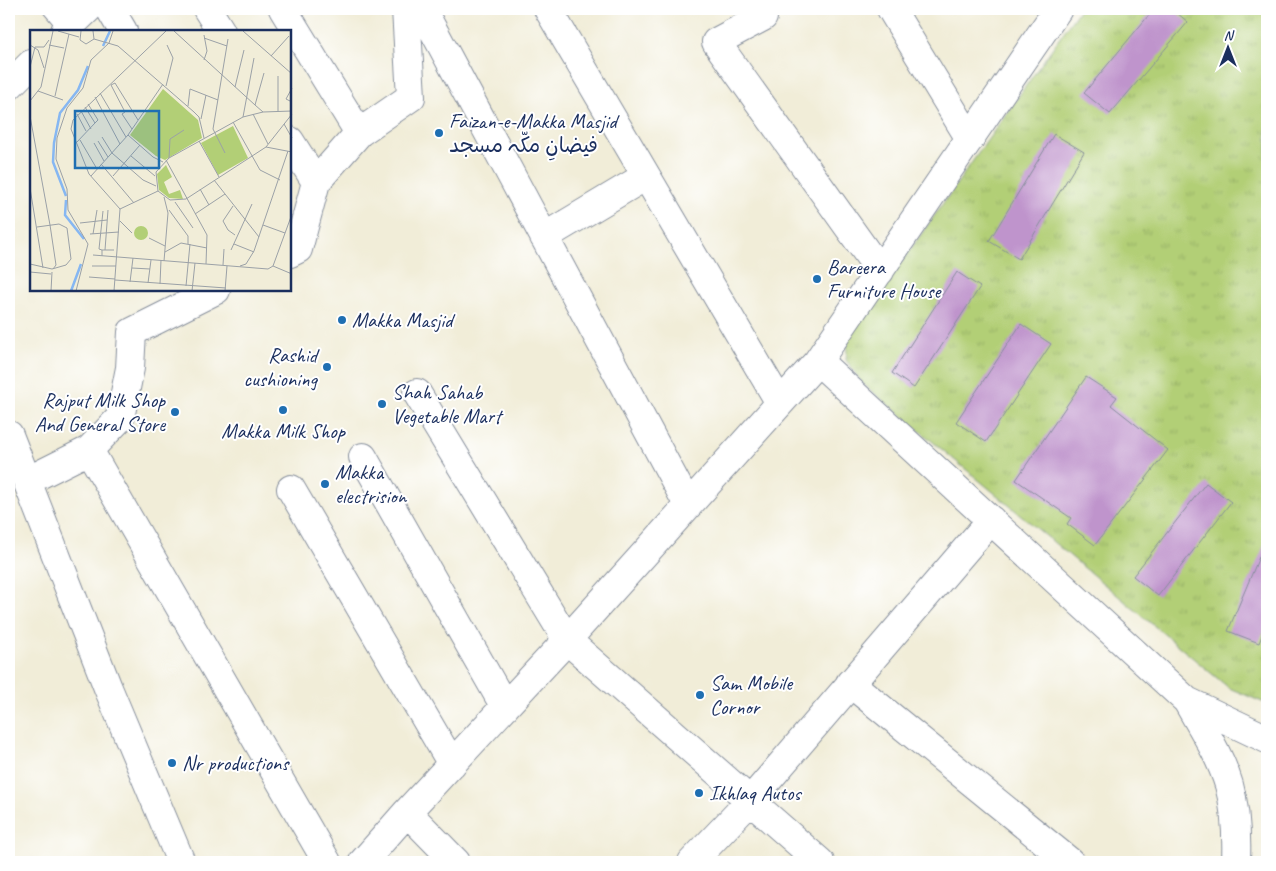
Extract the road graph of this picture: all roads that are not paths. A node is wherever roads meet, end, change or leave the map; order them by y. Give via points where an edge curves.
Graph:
1 (88, 9) edge
2 (110, 9) edge
3 (207, 9) edge
4 (283, 9) edge
5 (406, 9) edge
6 (422, 9) edge
7 (548, 9) edge
8 (759, 9) edge
9 (890, 9) edge
10 (1058, 9) edge
11 (61, 23) edge
12 (122, 30) edge
13 (220, 30) edge
14 (30, 65) edge
15 (9, 86) edge
16 (359, 133) junction
17 (970, 139) junction
18 (291, 143) edge
19 (646, 176) junction
20 (316, 182) junction
21 (544, 237) junction
22 (291, 252) edge
23 (880, 271) junction
24 (212, 291) edge
25 (176, 299) edge
26 (818, 361) junction
27 (417, 393) dead end
28 (780, 403) junction
29 (9, 435) edge
30 (89, 450) junction
31 (363, 457) dead end
32 (27, 481) junction
33 (291, 489) dead end
34 (688, 505) junction
35 (991, 520) junction
36 (567, 640) junction
37 (850, 683) junction
38 (1187, 701) junction
39 (505, 707) junction
40 (1267, 738) edge
41 (452, 764) junction
42 (750, 801) junction
43 (407, 812) junction
44 (181, 862) edge
45 (328, 862) edge
46 (363, 862) edge
47 (456, 862) edge
48 (692, 862) edge
49 (820, 862) edge
50 (1070, 862) edge
51 (1236, 862) edge

1 - 11 street
2 - 12 street
3 - 13 street
4 - 16 street
5 - 16 street via 412,97
6 - 21 street
7 - 19 street
8 - 23 street via 763,17 716,42
9 - 17 street
10 - 17 street
14 - 15 street
16 - 20 street
17 - 23 street
18 - 20 street
19 - 21 street
19 - 28 street
20 - 22 street via 298,249
21 - 34 street
23 - 26 street
24 - 25 street
25 - 30 street via 132,332 130,368 120,418
26 - 28 street
26 - 35 street
27 - 36 street
28 - 34 street
29 - 32 street
30 - 32 street
30 - 45 street
31 - 39 street
32 - 44 street
33 - 41 street
34 - 36 street
35 - 37 street
35 - 38 street
36 - 39 street
36 - 42 street
37 - 42 street
37 - 50 street
38 - 40 street
38 - 51 street via 1228,784 1237,829
39 - 41 street
41 - 43 street
42 - 48 street
42 - 49 street
43 - 46 street
43 - 47 street

